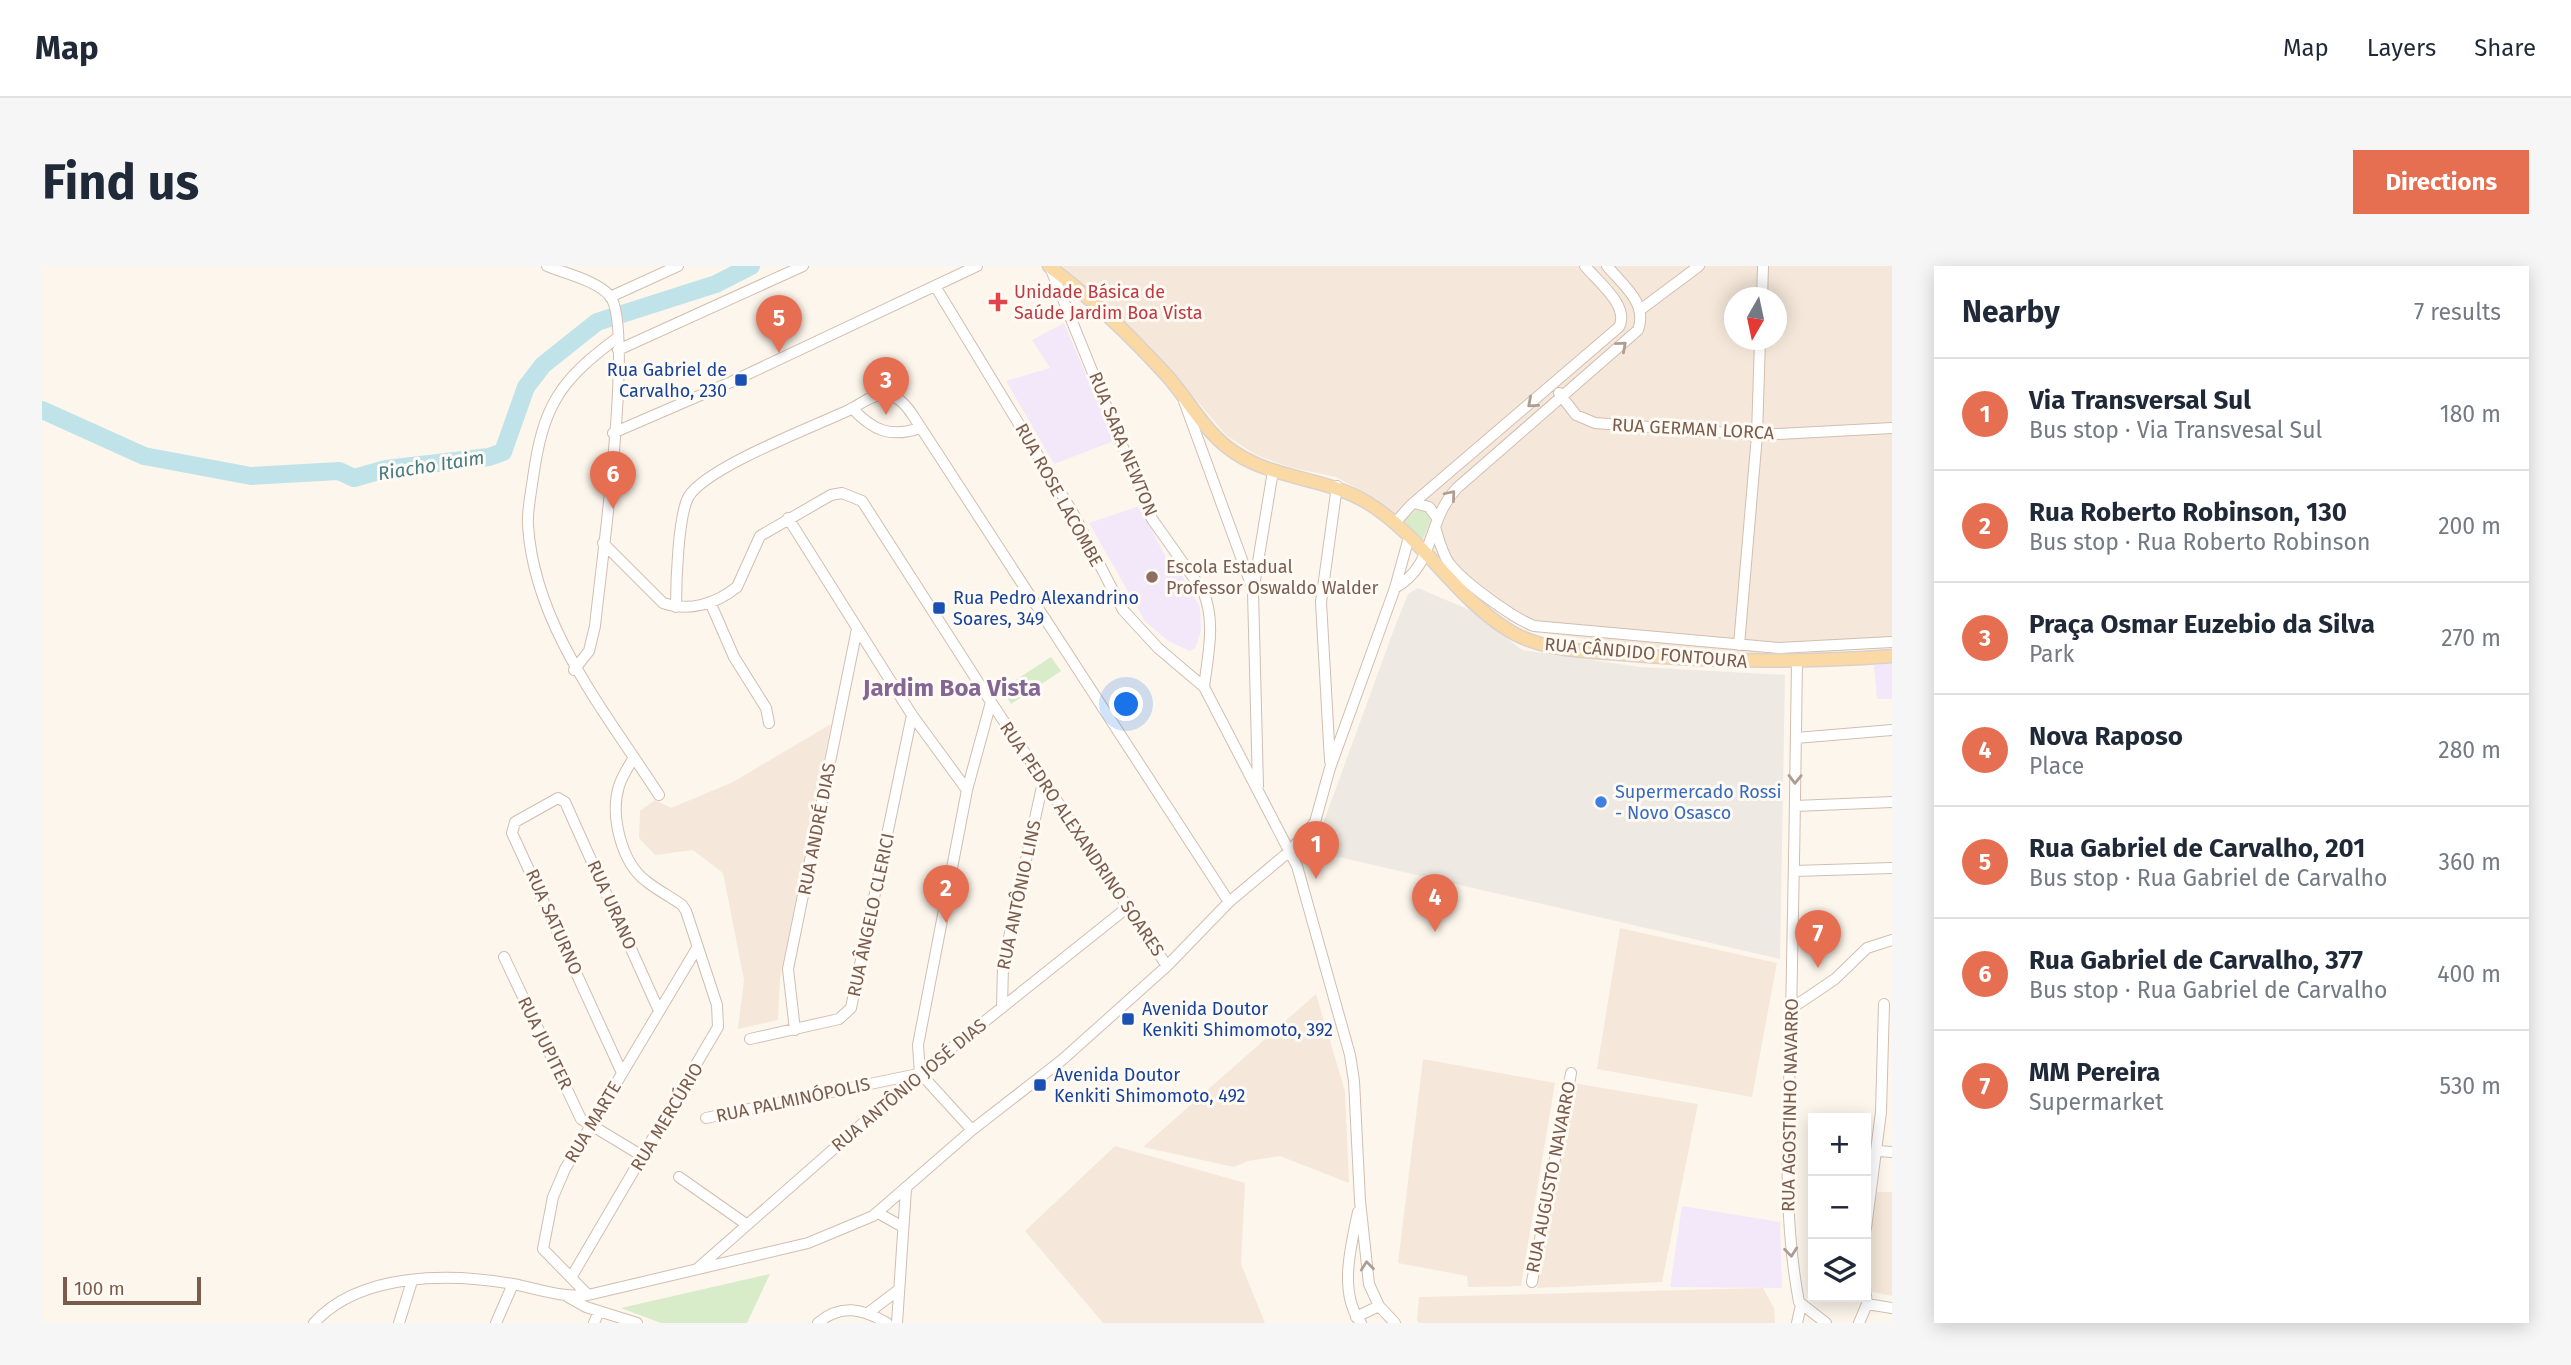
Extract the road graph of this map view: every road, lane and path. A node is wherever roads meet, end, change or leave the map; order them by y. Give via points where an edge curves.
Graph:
1 (547, 266) edge
2 (678, 266) edge
3 (803, 266) edge
4 (977, 266) edge
5 (1049, 266) edge
6 (1586, 266) edge
7 (1607, 266) edge
8 (1699, 266) edge
9 (1763, 266) edge
10 (935, 286) junction
11 (1075, 286) junction
12 (1762, 287) edge
13 (612, 301) junction
14 (1640, 310) junction
15 (1070, 314) junction
16 (617, 338) junction
17 (618, 350) junction
18 (1760, 350) edge
19 (1552, 385) junction
20 (1182, 394) junction
21 (1562, 397) junction
22 (852, 408) junction
23 (920, 428) junction
24 (1892, 428) edge
25 (614, 433) junction
26 (1757, 435) junction
27 (1223, 444) junction
28 (1203, 455) junction
29 (1273, 471) junction
30 (1338, 486) junction
31 (1415, 503) junction
32 (788, 518) junction
33 (1436, 522) junction
34 (1395, 523) junction
35 (1409, 537) junction
36 (1260, 538) junction
37 (603, 543) junction
38 (1238, 543) junction
39 (1426, 557) junction
40 (1395, 588) junction
41 (1253, 592) junction
42 (710, 602) junction
43 (676, 607) junction
44 (857, 629) junction
45 (1892, 642) edge
46 (1739, 645) junction
47 (1892, 656) edge
48 (1797, 662) junction
49 (574, 670) junction
50 (1204, 687) junction
51 (991, 702) junction
52 (912, 715) junction
53 (769, 723) dead end
54 (1892, 730) edge
55 (1796, 738) junction
56 (634, 757) junction
57 (1330, 768) junction
58 (1043, 782) junction
59 (967, 790) junction
60 (1258, 790) junction
61 (659, 795) dead end
62 (563, 800) joint
63 (1892, 802) edge
64 (1795, 806) junction
65 (1291, 850) junction
66 (1892, 868) edge
67 (1794, 872) junction
68 (1229, 902) junction
69 (1128, 907) junction
70 (1892, 940) edge
71 (697, 948) junction
72 (504, 957) dead end
73 (1167, 966) junction
74 (1884, 1004) dead end
75 (1002, 1008) junction
76 (1792, 1008) junction
77 (659, 1011) junction
78 (795, 1030) junction
79 (1888, 1039) edge
80 (750, 1040) dead end
81 (622, 1073) junction
82 (920, 1073) junction
83 (1571, 1073) dead end
84 (1886, 1112) edge
85 (706, 1118) dead end
86 (590, 1127) junction
87 (972, 1130) junction
88 (1878, 1151) junction
89 (1892, 1152) edge
90 (644, 1157) junction
91 (679, 1177) dead end
92 (906, 1189) junction
93 (1871, 1196) edge
94 (1360, 1201) junction
95 (878, 1213) junction
96 (746, 1224) junction
97 (903, 1227) junction
98 (696, 1269) junction
99 (572, 1276) junction
100 (412, 1281) junction
101 (1532, 1282) dead end
102 (513, 1284) junction
103 (898, 1291) junction
104 (588, 1294) junction
105 (568, 1297) junction
106 (1871, 1301) edge
107 (1865, 1302) edge
108 (1801, 1305) junction
109 (1378, 1306) junction
110 (1892, 1308) edge
111 (599, 1311) junction
112 (868, 1313) junction
113 (1359, 1320) edge
114 (314, 1323) edge
115 (399, 1323) edge
116 (496, 1323) edge
117 (594, 1323) edge
118 (637, 1323) edge
119 (818, 1323) edge
120 (887, 1323) edge
121 (897, 1323) edge
122 (1395, 1323) edge
123 (1797, 1323) edge
124 (1826, 1323) edge
125 (1859, 1323) edge

1 - 13 street via 596,286
2 - 13 street
3 - 17 street
4 - 10 street
5 - 11 main road, RUA CÂNDIDO FONTOURA
5 - 15 street, RUA SARA NEWTON
6 - 19 street via 1620,307 1622,323
7 - 14 street
8 - 14 street
9 - 12 street
10 - 25 street
10 - 50 street, RUA ROSE LACOMBE via 1073,513 1123,610
11 - 15 street
11 - 20 main road, RUA CÂNDIDO FONTOURA
13 - 16 street
21 -> 14 street via 1635,334
15 - 50 street, RUA SARA NEWTON via 1153,519 1208,602 1211,625
16 - 17 street
16 - 49 street via 550,404 538,445 527,522 535,570
17 - 25 street
18 - 26 street
19 - 21 street, RUA GERMAN LORCA
19 -> 31 street
20 - 27 main road, RUA CÂNDIDO FONTOURA
20 - 28 street
21 - 26 street, RUA GERMAN LORCA via 1576,415 1595,423
33 -> 21 street via 1457,488
22 - 23 street via 870,426 888,433
22 - 23 street via 880,395 895,397
22 - 43 street via 761,449 693,491 683,509
23 - 68 street
24 - 26 street, RUA GERMAN LORCA
25 - 37 street
26 - 46 street
27 - 28 street via 1210,446
27 - 29 main road, RUA CÂNDIDO FONTOURA
28 - 38 street
29 - 30 main road, RUA CÂNDIDO FONTOURA
29 - 36 street
30 - 34 main road, RUA CÂNDIDO FONTOURA
30 - 57 street via 1321,595
31 - 33 street via 1429,507
31 - 34 street
32 - 42 street, RUA PEDRO ALEXANDRINO SOARES via 761,536 737,587
32 - 44 street
32 - 51 street, RUA PEDRO ALEXANDRINO SOARES via 831,495 842,493 862,501
33 - 39 street via 1426,544
33 - 46 street via 1443,553 1454,569 1526,623
34 - 35 main road, RUA CÂNDIDO FONTOURA
35 - 39 main road, RUA CÂNDIDO FONTOURA
35 - 40 street
36 - 38 street
36 - 41 street
37 - 43 street via 656,598
37 - 49 street via 592,643
38 - 41 street
39 - 40 street
39 - 48 main road, RUA CÂNDIDO FONTOURA via 1503,627 1537,644 1685,659
40 - 57 street
41 - 60 street
42 - 43 street, RUA PEDRO ALEXANDRINO SOARES
42 - 53 street via 734,657 766,708
44 - 52 street
44 - 78 street, RUA ANDRÉ DIAS via 788,969
45 - 46 street via 1779,648
47 - 48 main road, RUA CÂNDIDO FONTOURA
48 - 55 street, RUA AGOSTINHO NAVARRO
49 - 56 street
50 - 60 street
51 - 58 street, RUA PEDRO ALEXANDRINO SOARES
51 - 59 street
52 - 59 street
52 - 78 street, RUA ÂNGELO CLERICI via 851,1008 839,1018
54 - 55 street
55 -> 64 street, RUA AGOSTINHO NAVARRO
56 - 61 street
56 - 71 street, RUA MERCÚRIO via 616,799 622,842 645,881 682,905
57 - 65 street via 1315,822
58 - 69 street, RUA PEDRO ALEXANDRINO SOARES
58 - 75 street, RUA ANTÔNIO LINS via 1003,965
59 - 82 street via 918,1045
60 - 65 street
62 - 77 street, RUA URANO
62 - 81 street, RUA SATURNO via 515,822 512,833
63 - 64 street
64 - 67 street, RUA AGOSTINHO NAVARRO
65 - 68 street
65 - 94 street via 1350,1055
66 - 67 street
67 - 76 street, RUA AGOSTINHO NAVARRO
68 - 73 street
69 - 73 street, RUA PEDRO ALEXANDRINO SOARES
69 - 75 street, RUA ANTÔNIO JOSÉ DIAS
70 - 76 street via 1867,948 1835,979
71 - 77 street, RUA MARTE
71 - 90 street, RUA MERCÚRIO via 717,1005 718,1027
72 - 86 street, RUA JUPITER via 581,1119
73 - 87 street via 1062,1060
74 - 79 street
75 - 82 street, RUA ANTÔNIO JOSÉ DIAS
76 -> 108 street, RUA AGOSTINHO NAVARRO via 1785,1165 1792,1265
77 - 81 street, RUA MARTE
78 - 80 street, RUA ÂNGELO CLERICI
79 - 84 street
81 - 86 street, RUA MARTE
82 - 85 street, RUA PALMINÓPOLIS
82 - 87 street
82 - 96 street, RUA ANTÔNIO JOSÉ DIAS
83 - 101 street, RUA AUGUSTO NAVARRO
84 - 88 street
86 - 90 street
86 - 99 street, RUA MARTE via 557,1183 542,1244
87 - 92 street
88 - 89 street
88 - 93 street
90 - 99 street, RUA MERCÚRIO
91 - 96 street
92 - 95 street
92 - 97 street
109 -> 94 street via 1369,1284
94 - 113 street via 1348,1284
95 - 97 street
95 - 98 street via 819,1239
96 - 98 street, RUA ANTÔNIO JOSÉ DIAS
97 - 103 street
98 - 104 street
99 - 104 street, RUA MARTE
100 - 102 street via 463,1279
100 - 114 street via 372,1287 345,1298
100 - 115 street
102 - 105 street
102 - 116 street
103 - 112 street
103 - 121 street
104 - 105 street
105 - 111 street
106 - 110 street
107 - 125 street
108 - 123 street
108 - 124 street
109 - 113 street
109 - 122 street
111 - 117 street
111 - 118 street
112 - 119 street via 843,1309
112 - 120 street

